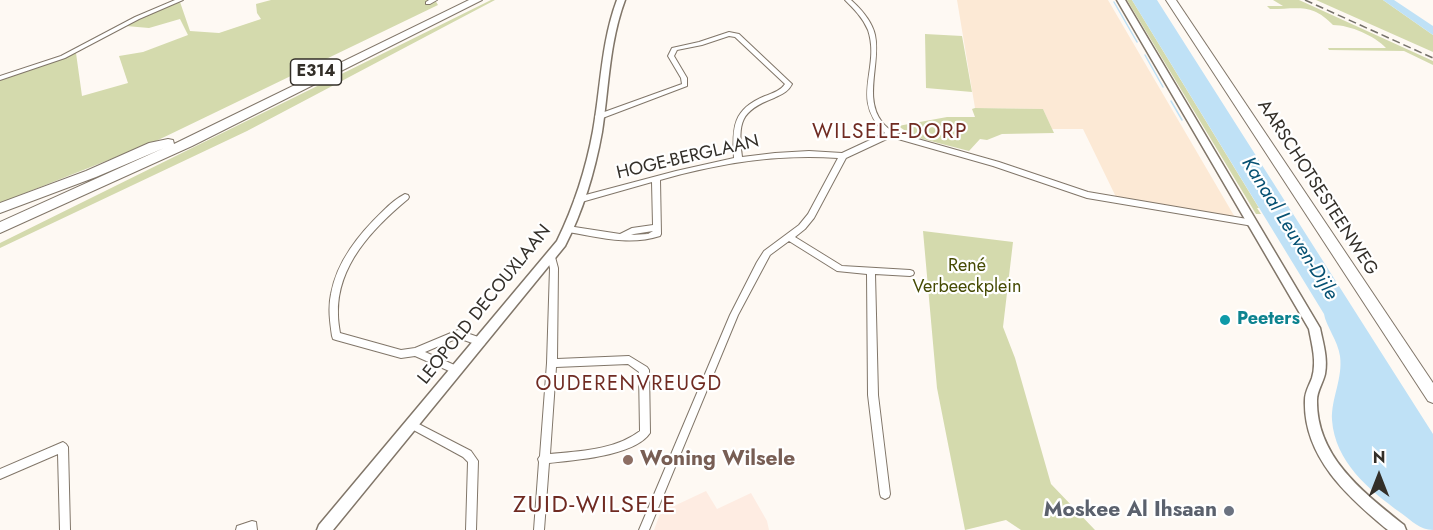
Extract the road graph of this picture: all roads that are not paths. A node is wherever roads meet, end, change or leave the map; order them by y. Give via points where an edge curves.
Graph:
1 (180, 0) edge
2 (463, 0) edge
3 (477, 0) edge
4 (621, 0) edge
5 (848, 0) edge
6 (1121, 0) edge
7 (1171, 0) edge
8 (0, 78) edge
9 (598, 117) junction
10 (890, 134) junction
11 (168, 143) junction
12 (187, 143) junction
13 (843, 156) junction
14 (738, 158) junction
15 (656, 178) junction
16 (405, 197) dead end
17 (578, 200) junction
18 (0, 208) edge
19 (0, 219) edge
20 (1253, 223) junction
21 (0, 228) edge
22 (568, 229) junction
23 (0, 236) edge
24 (789, 237) junction
25 (551, 257) junction
26 (871, 271) junction
27 (910, 273) dead end
28 (481, 342) junction
29 (416, 352) junction
30 (552, 363) junction
31 (456, 370) junction
32 (1433, 396) edge
33 (411, 424) junction
34 (543, 459) junction
35 (0, 474) edge
36 (885, 494) dead end
37 (65, 530) edge
38 (241, 530) edge
39 (252, 530) edge
40 (324, 530) edge
41 (471, 530) edge
42 (539, 530) edge
43 (644, 530) edge
44 (1399, 530) edge

1 - 8 street via 63,57
2 - 11 highway, E314
3 - 12 highway, E314
4 - 9 street, LEOPOLD DECOUXLAAN via 606,44
5 - 10 street via 871,32 870,109
6 - 20 street
7 - 32 main road, AARSCHOTSESTEENWEG
9 - 14 street via 685,85 670,56 674,49 737,35 789,84 783,91 753,102 742,114 736,132
9 - 17 street, LEOPOLD DECOUXLAAN
10 - 13 street
10 - 20 street via 1087,195
11 - 18 highway
11 - 19 highway, E314
12 - 21 highway, E314
12 - 23 highway via 170,155
13 - 14 street, HOGE-BERGLAAN via 795,152
13 - 24 street via 811,216
14 - 15 street, HOGE-BERGLAAN
15 - 17 street, HOGE-BERGLAAN
15 - 22 street via 655,228 623,236
16 - 29 street via 363,235 352,251 336,293 332,317 336,336 401,354
17 - 22 street, LEOPOLD DECOUXLAAN
20 - 44 street via 1314,328 1320,357 1311,411 1324,452 1355,493
22 - 25 street, LEOPOLD DECOUXLAAN
24 - 26 street via 840,268
24 - 43 street via 767,253 755,272
25 - 28 street, LEOPOLD DECOUXLAAN
25 - 30 street
26 - 27 street
26 - 36 street via 873,395
28 - 29 street via 458,334
28 - 31 street, LEOPOLD DECOUXLAAN
29 - 31 street
30 - 34 street
30 - 34 street via 628,360 644,370 645,433 637,441 589,454
31 - 33 street, LEOPOLD DECOUXLAAN
33 - 40 street, LEOPOLD DECOUXLAAN
33 - 41 street via 467,454 473,462
34 - 42 street
35 - 37 street via 63,447
38 - 39 street via 252,526

